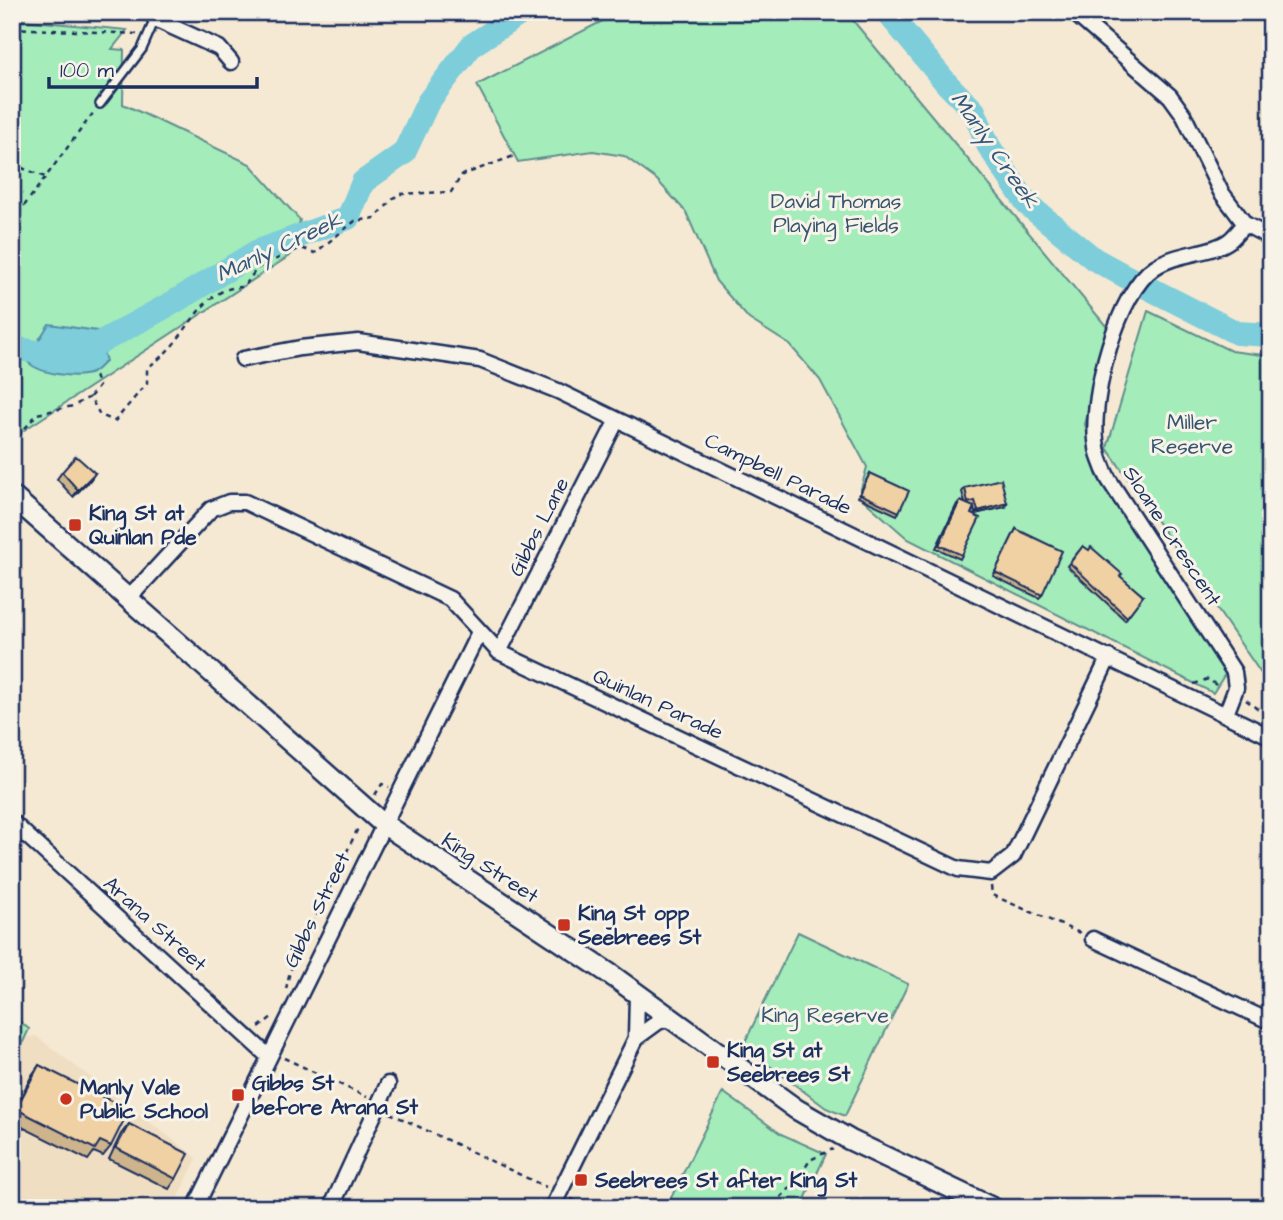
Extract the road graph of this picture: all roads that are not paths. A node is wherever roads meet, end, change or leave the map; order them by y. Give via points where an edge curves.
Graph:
1 (1073, 12) edge
2 (156, 16) edge
3 (231, 62) dead end
4 (100, 104) road end
5 (1245, 223) junction
6 (1271, 238) edge
7 (243, 359) dead end
8 (617, 420) junction
9 (12, 496) edge
10 (128, 599) junction
11 (479, 632) junction
12 (499, 652) junction
13 (1109, 657) junction
14 (1226, 714) junction
15 (1271, 737) edge
16 (375, 817) junction
17 (12, 822) edge
18 (1093, 939) road end
19 (637, 994) junction
20 (670, 1018) junction
21 (1271, 1021) edge
22 (636, 1038) junction
23 (271, 1054) junction
24 (388, 1084) dead end
25 (195, 1208) edge
26 (331, 1208) edge
27 (552, 1208) edge
28 (993, 1208) edge

1 - 5 street via 1170,96 1221,192
2 - 3 street via 219,48
2 - 4 lane via 142,49
5 - 6 street
5 - 14 street, Sloane Crescent via 1230,240 1175,256 1143,277 1112,341 1096,421 1099,459 1122,501 1231,665 1236,688
7 - 8 street, Campbell Parade via 358,342 418,349 480,360
8 - 12 street, Gibbs Lane
8 - 13 street, Campbell Parade
9 - 10 street, King Street
10 - 11 street, Quinlan Parade via 211,509 237,501 450,599
10 - 16 street, King Street
11 - 12 street, Quinlan Parade
11 - 16 street, Gibbs Street via 398,791
12 - 13 street, Quinlan Parade via 958,869 990,873 1013,856
13 - 14 street, Campbell Parade
14 - 15 street, Campbell Parade
16 - 19 street, King Street
16 - 23 street, Gibbs Street
17 - 23 street, Arana Street
18 - 21 street
19 - 20 street, King Street
19 - 22 street
20 - 22 street
20 - 28 street, King Street via 822,1126
22 - 27 street
23 - 25 street, Gibbs Street
24 - 26 street

